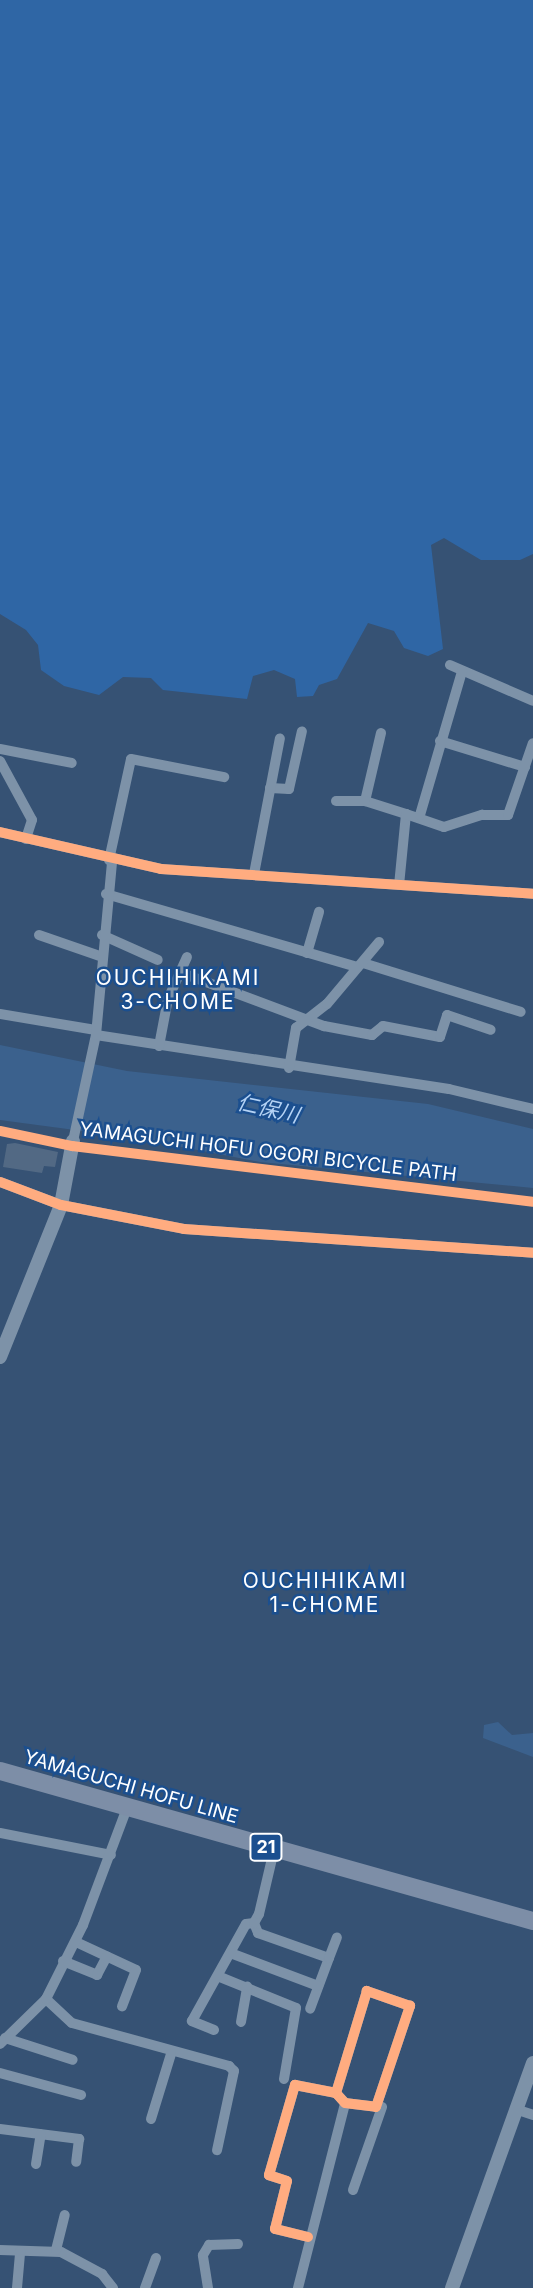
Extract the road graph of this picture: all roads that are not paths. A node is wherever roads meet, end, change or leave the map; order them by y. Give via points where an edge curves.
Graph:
1 (450, 666) dead end
2 (462, 671) junction
3 (533, 701) edge
4 (302, 731) dead end
5 (381, 733) dead end
6 (280, 738) dead end
7 (440, 741) junction
8 (533, 743) edge
9 (0, 749) edge
10 (0, 761) edge
11 (72, 763) dead end
12 (525, 767) junction
13 (224, 777) dead end
14 (270, 788) junction
15 (336, 801) dead end
16 (365, 801) junction
17 (406, 814) junction
18 (420, 815) junction
19 (0, 832) edge
20 (26, 839) junction
21 (111, 861) junction
22 (254, 874) junction
23 (399, 885) junction
24 (106, 894) junction
25 (533, 894) edge
26 (319, 912) dead end
27 (39, 935) dead end
28 (102, 935) junction
29 (379, 942) dead end
30 (307, 953) junction
31 (100, 956) junction
32 (187, 957) dead end
33 (158, 960) dead end
34 (361, 965) junction
35 (182, 973) junction
36 (521, 1012) dead end
37 (0, 1014) edge
38 (309, 1021) junction
39 (491, 1030) dead end
40 (96, 1035) junction
41 (159, 1046) junction
42 (289, 1068) junction
43 (533, 1110) edge
44 (73, 1141) joint
45 (0, 1182) edge
46 (61, 1205) junction
47 (533, 1253) edge
48 (0, 1357) edge
49 (0, 1771) edge
50 (127, 1808) junction
51 (0, 1833) edge
52 (274, 1850) junction
53 (110, 1855) junction
54 (533, 1921) edge
55 (254, 1923) junction
56 (337, 1937) dead end
57 (76, 1942) junction
58 (233, 1954) junction
59 (107, 1956) junction
60 (328, 1958) junction
61 (63, 1961) junction
62 (220, 1977) junction
63 (318, 1986) junction
64 (247, 1987) junction
65 (46, 1999) junction
66 (122, 2006) dead end
67 (310, 2009) dead end
68 (241, 2022) dead end
69 (214, 2030) dead end
70 (3, 2041) edge
71 (171, 2054) junction
72 (73, 2060) dead end
73 (533, 2063) edge
74 (0, 2073) edge
75 (284, 2079) dead end
76 (336, 2093) junction
77 (81, 2095) dead end
78 (345, 2104) junction
79 (382, 2107) dead end
80 (515, 2109) junction
81 (533, 2115) edge
82 (151, 2119) dead end
83 (0, 2129) edge
84 (41, 2134) junction
85 (217, 2150) dead end
86 (76, 2162) dead end
87 (36, 2164) dead end
88 (353, 2190) dead end
89 (65, 2215) dead end
90 (308, 2237) junction
91 (238, 2244) dead end
92 (0, 2250) edge
93 (56, 2250) junction
94 (20, 2251) junction
95 (156, 2258) dead end
96 (17, 2288) edge
97 (113, 2288) edge
98 (145, 2288) edge
99 (208, 2288) edge
100 (299, 2288) edge
101 (452, 2288) edge

1 - 2 street
2 - 3 street
2 - 7 street
4 - 14 street via 289,789
5 - 16 street
6 - 14 street
7 - 12 street
7 - 18 street
8 - 12 street
9 - 11 street
10 - 20 street via 32,820
12 - 18 street via 508,815 482,815 444,827
13 - 21 street via 131,759
14 - 22 street
15 - 16 street
16 - 17 street
17 - 18 street
17 - 23 street
19 - 20 street
20 - 21 street
21 - 22 street
21 - 24 street
22 - 23 street
23 - 25 street
24 - 28 street
24 - 30 street
26 - 30 street
27 - 31 street
28 - 31 street
28 - 33 street
29 - 34 street
30 - 34 street
31 - 40 street
32 - 35 street
34 - 36 street
34 - 38 street
35 - 38 street via 291,1009
35 - 41 street via 168,999
37 - 40 street
38 - 39 street via 372,1035 383,1026 440,1038 447,1015
38 - 42 street via 296,1028
40 - 41 street
40 - 44 street
41 - 42 street
42 - 43 street via 449,1089
44 - 46 street
45 - 46 street
46 - 47 street via 226,1234
46 - 48 street
49 - 50 main road, YAMAGUCHI HOFU LINE / 21
50 - 52 main road, YAMAGUCHI HOFU LINE / 21
50 - 53 street
51 - 53 street
52 - 54 main road, YAMAGUCHI HOFU LINE / 21
52 - 55 street
53 - 57 street
55 - 58 street via 246,1924
55 - 60 street via 258,1933
56 - 60 street
57 - 59 street
57 - 61 street
58 - 62 street
58 - 63 street
59 - 61 street via 97,1975
59 - 66 street via 136,1970
60 - 63 street
61 - 65 street
62 - 64 street
62 - 69 street via 192,2021
63 - 67 street
64 - 68 street
64 - 75 street via 296,2008
65 - 70 street
65 - 71 street via 72,2023 160,2045
70 - 72 street
71 - 82 street
71 - 85 street via 234,2071
73 - 80 street
74 - 77 street
76 - 78 street
76 - 78 street via 368,1991 410,2006 376,2107
76 - 90 street via 295,2085 269,2175 288,2181 275,2229
78 - 90 street
79 - 88 street
80 - 81 street
80 - 101 street
83 - 84 street
84 - 86 street via 79,2139
84 - 87 street
89 - 93 street
90 - 100 street
91 - 99 street via 209,2245 203,2255
92 - 94 street
93 - 94 street
93 - 97 street via 94,2269
94 - 96 street
95 - 98 street

